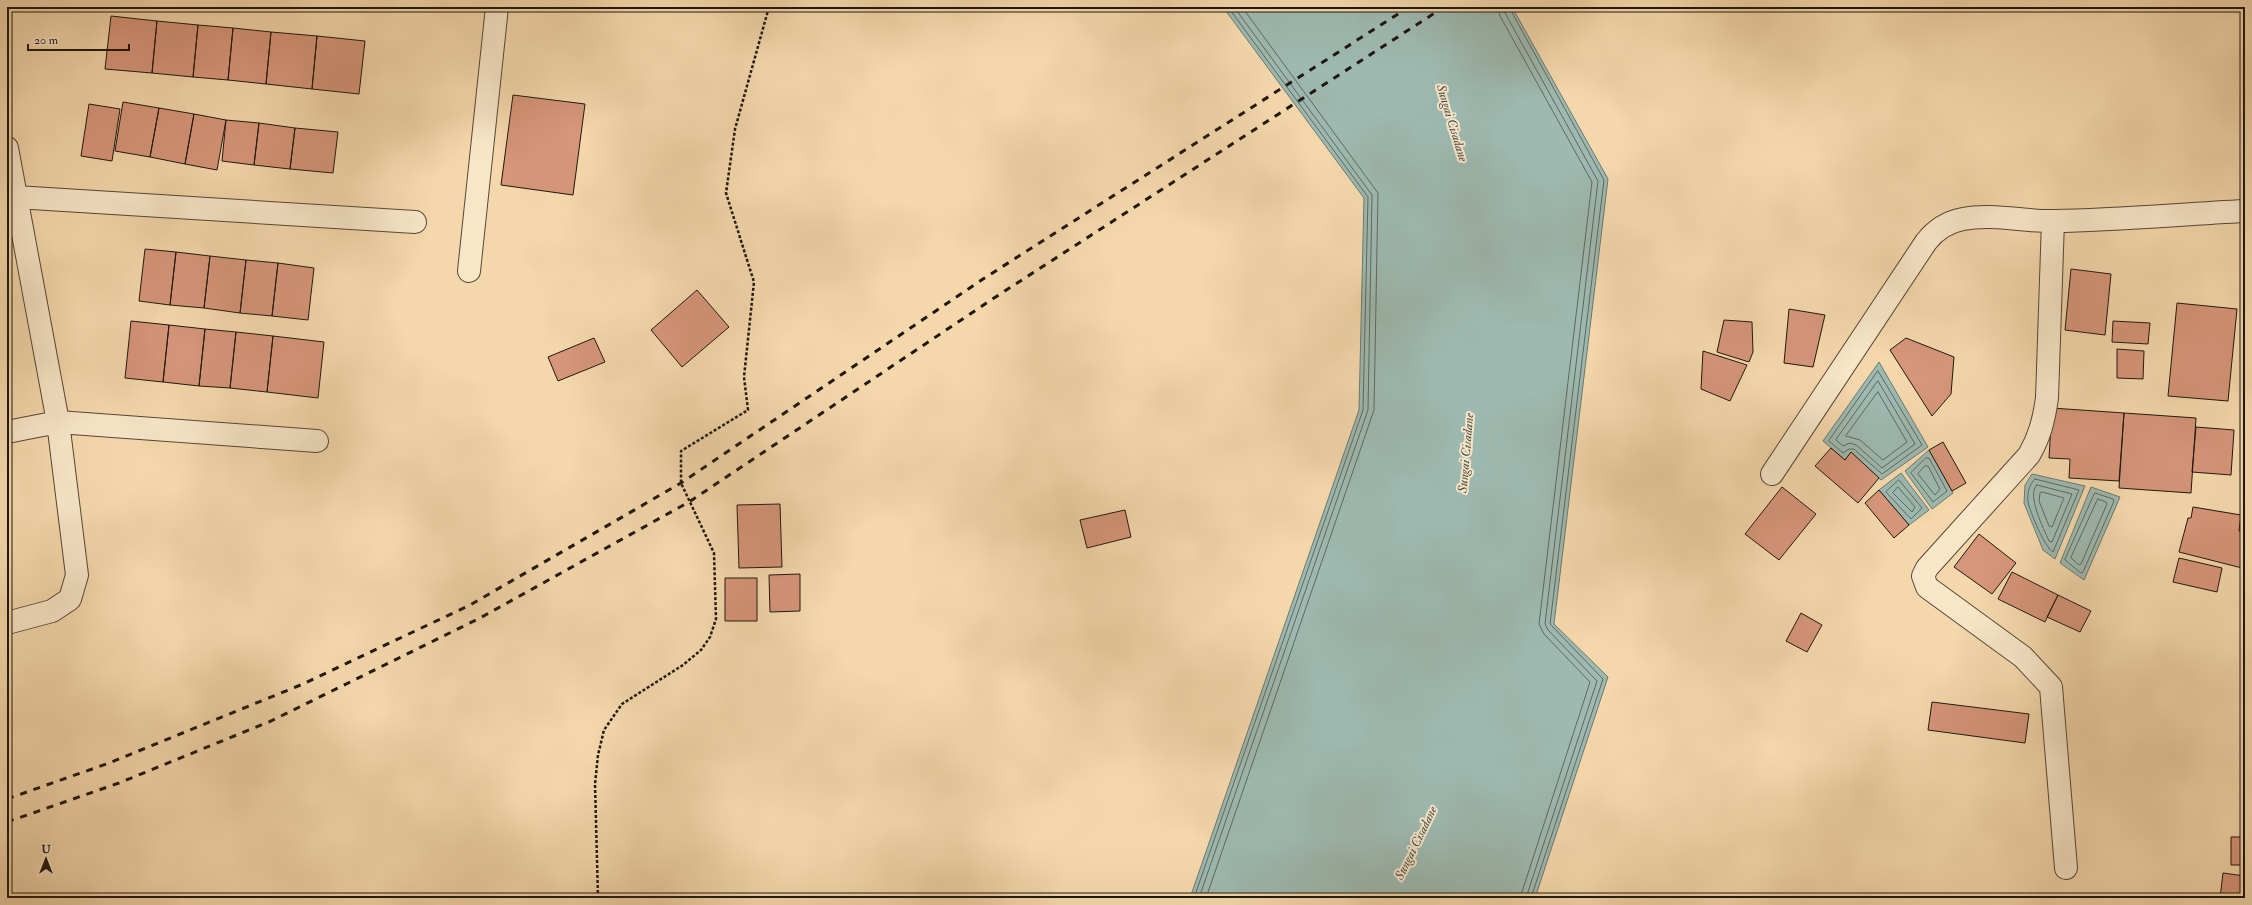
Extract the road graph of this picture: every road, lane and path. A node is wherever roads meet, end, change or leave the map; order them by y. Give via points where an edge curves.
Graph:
1 (497, 7) edge
2 (769, 7) edge
3 (7, 148) edge
4 (11, 198) edge
5 (2245, 211) edge
6 (2053, 221) junction
7 (415, 222) dead end
8 (470, 271) dead end
9 (58, 422) junction
10 (7, 432) edge
11 (317, 441) dead end
12 (1772, 474) dead end
13 (7, 623) edge
14 (2066, 868) dead end
15 (598, 898) edge

1 - 8 street
2 - 15 path via 735,129 726,193 754,282 744,377 748,410 681,451 681,483 714,553 716,620 710,637 701,650 683,665 622,704 604,730 595,784
3 - 4 street
4 - 7 street
4 - 9 street
5 - 6 street
6 - 12 street via 1976,217 1953,221 1934,231
6 - 14 street via 2048,398 2037,441 1927,568 1923,576 1927,587 2023,657 2051,687
9 - 10 street
9 - 11 street
9 - 13 street via 77,575 70,599 52,611

